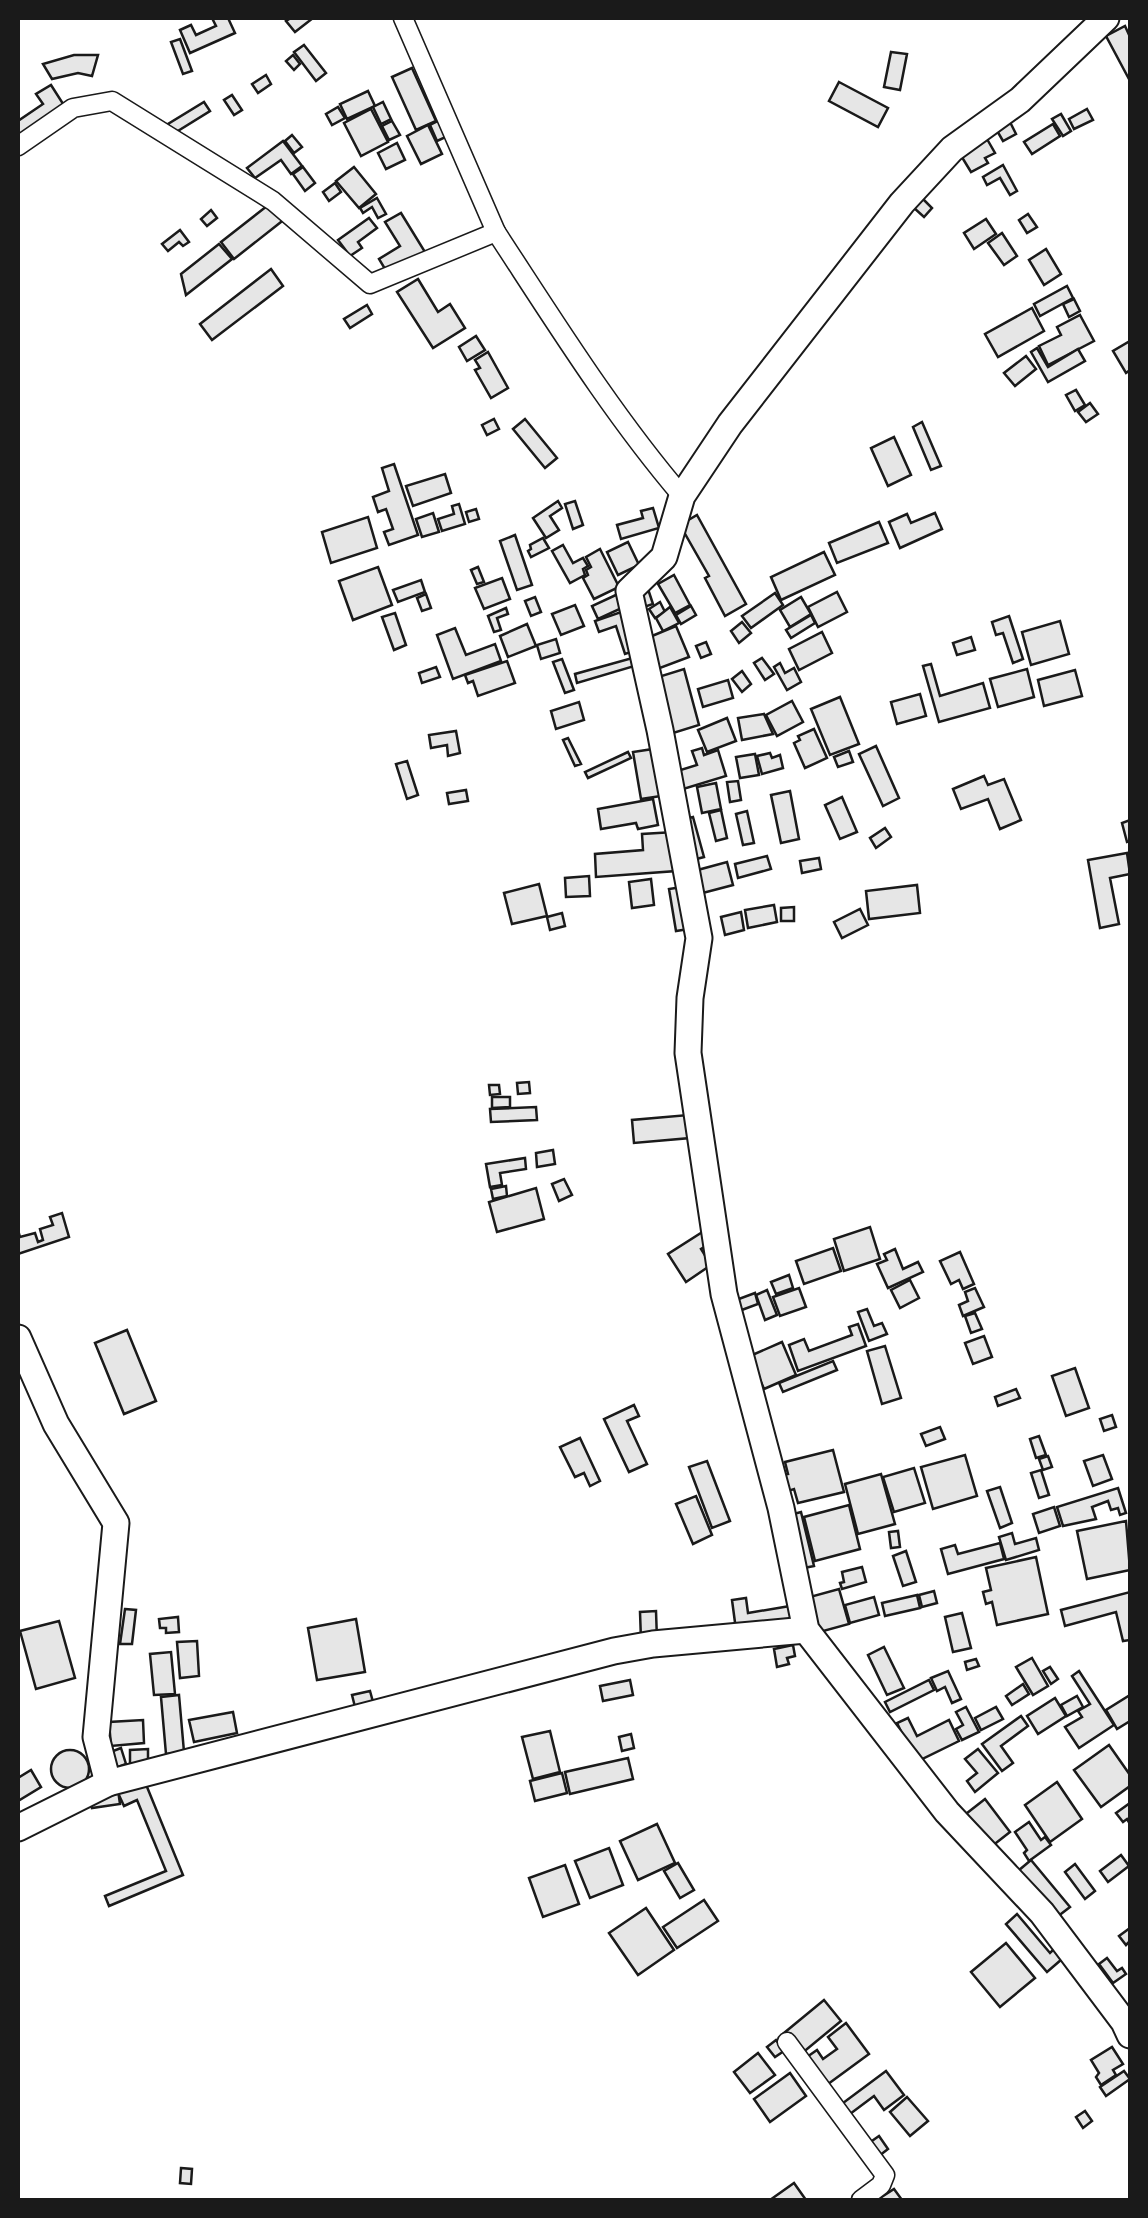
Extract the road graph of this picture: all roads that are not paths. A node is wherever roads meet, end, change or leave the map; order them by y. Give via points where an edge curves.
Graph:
1 (403, 18) edge
2 (1106, 18) edge
3 (18, 146) edge
4 (496, 232) junction
5 (682, 496) junction
6 (18, 1338) edge
7 (806, 1630) junction
8 (108, 1783) junction
9 (18, 1828) edge
10 (1130, 2035) edge
11 (787, 2042) dead end
12 (861, 2200) edge

1 - 4 street
2 - 5 street via 1020,100 952,150 902,203
3 - 4 street via 72,108 112,101 273,201 370,284
4 - 5 street via 594,380
5 - 7 street via 664,558 629,591 698,938 688,1053 724,1294
6 - 8 street via 56,1424 116,1522 96,1737
7 - 8 street via 614,1651
7 - 10 street via 947,1812 1042,1913
8 - 9 street
11 - 12 street via 884,2175

